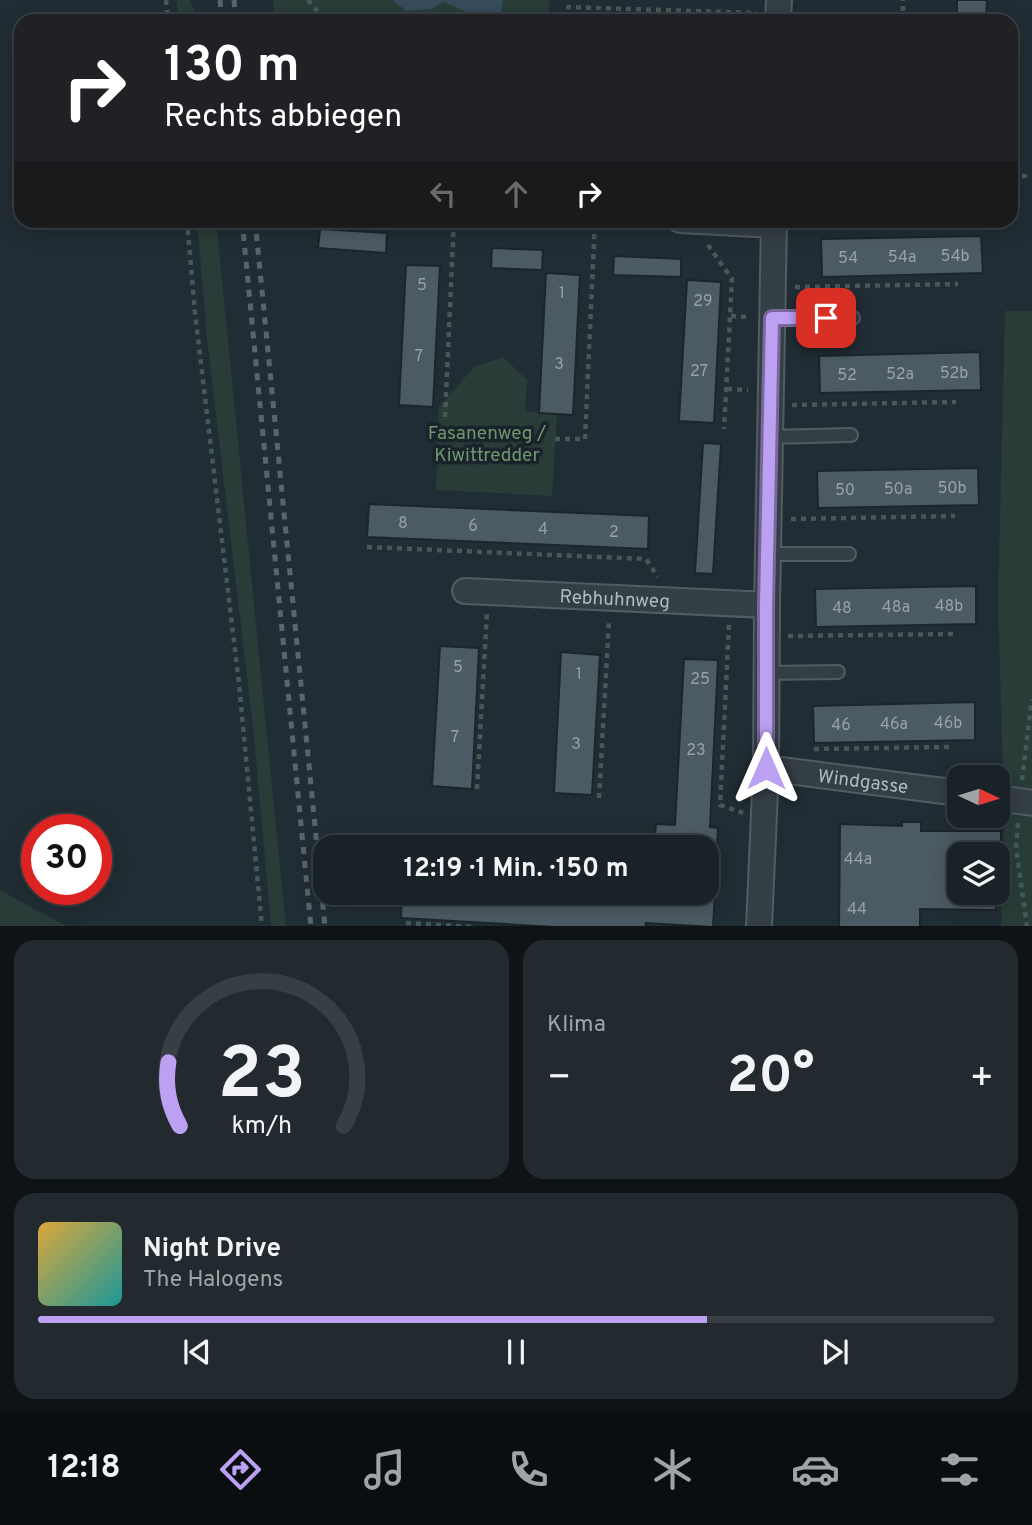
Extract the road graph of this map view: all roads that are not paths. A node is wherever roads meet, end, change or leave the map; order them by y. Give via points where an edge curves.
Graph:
1 (774, 228) edge
2 (772, 318) junction
3 (853, 318) dead end
4 (850, 435) dead end
5 (770, 437) junction
6 (767, 554) junction
7 (849, 554) dead end
8 (477, 591) road end
9 (766, 605) junction
10 (838, 672) dead end
11 (766, 673) junction
12 (766, 768) junction
13 (947, 791) edge
14 (759, 926) edge

1 - 2 street
2 - 3 lane
2 - 5 street
4 - 5 lane
5 - 6 street
6 - 7 lane
6 - 9 street
8 - 9 street, Rebhuhnweg
9 - 11 street
10 - 11 lane
11 - 12 street
12 - 13 street, Windgasse
12 - 14 street

